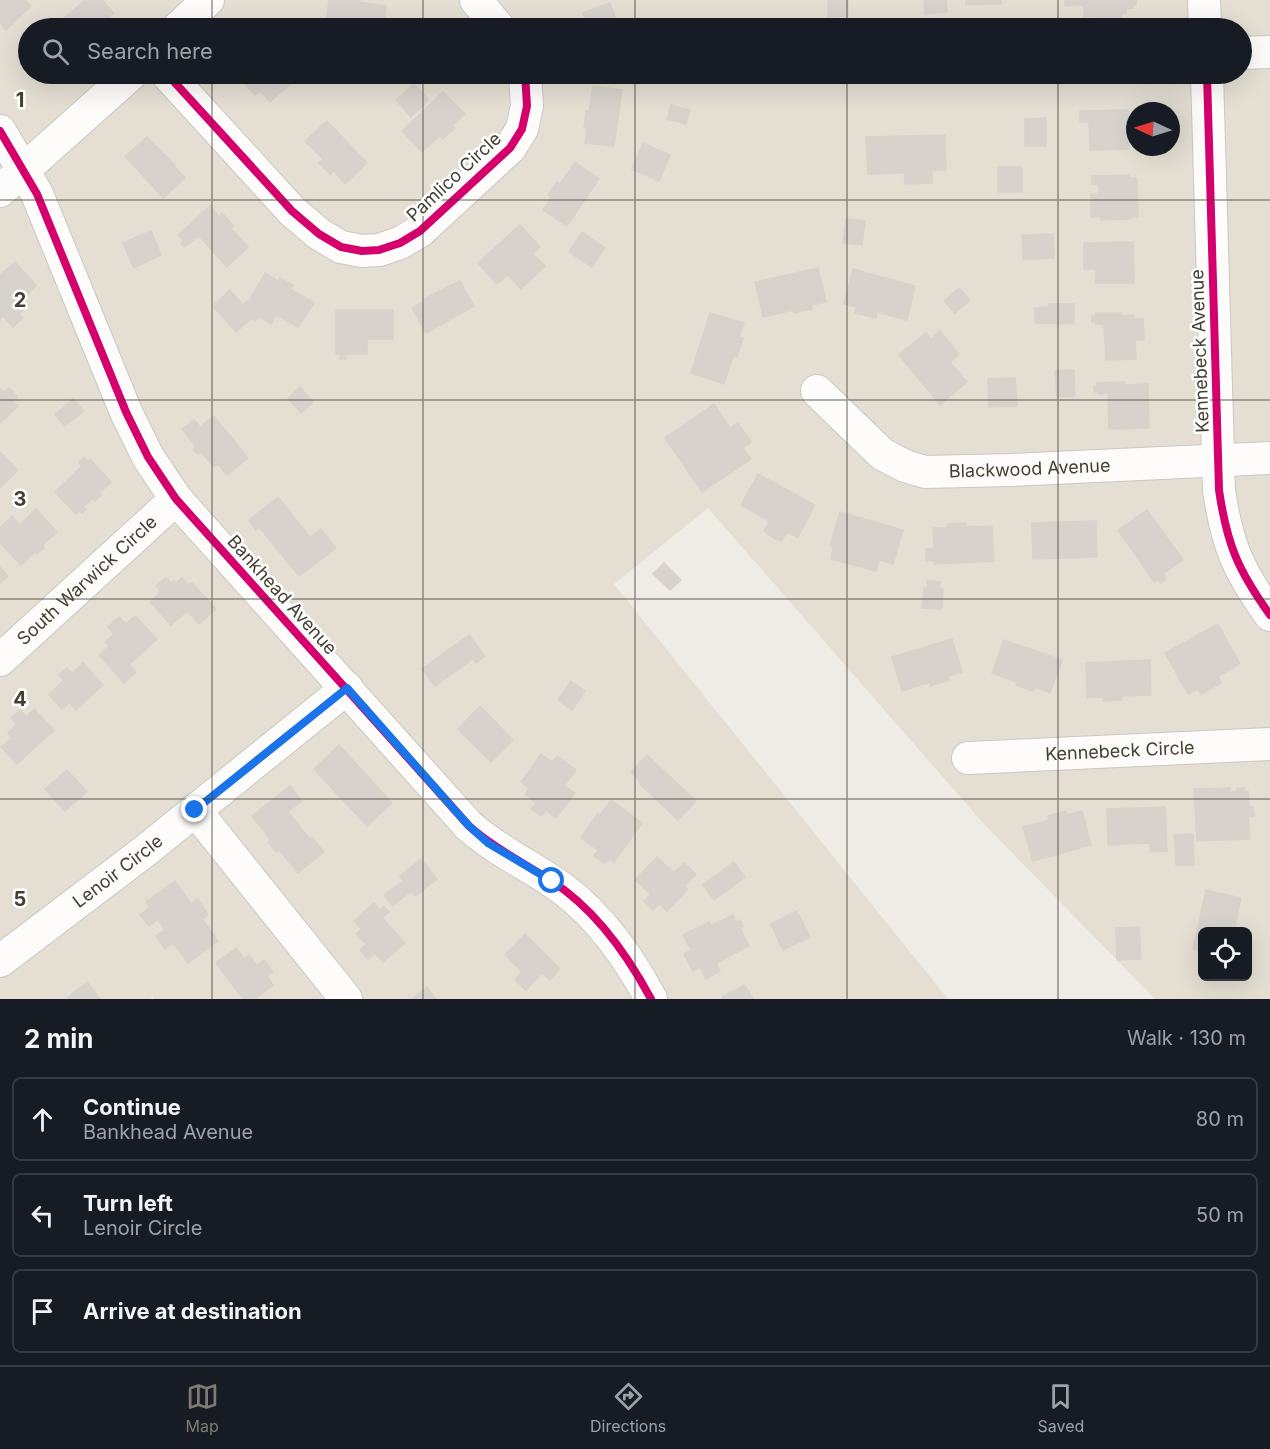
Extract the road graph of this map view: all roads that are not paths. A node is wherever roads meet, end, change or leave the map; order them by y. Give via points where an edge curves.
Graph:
1 (208, 0) edge
2 (476, 0) edge
3 (1204, 0) edge
4 (189, 18) edge
5 (491, 18) edge
6 (1205, 18) edge
7 (1270, 52) edge
8 (1252, 53) edge
9 (120, 84) edge
10 (176, 84) edge
11 (526, 84) edge
12 (1207, 84) edge
13 (0, 130) edge
14 (24, 169) junction
15 (0, 191) edge
16 (817, 391) dead end
17 (1270, 458) edge
18 (1218, 460) junction
19 (176, 499) junction
20 (1270, 615) edge
21 (0, 660) edge
22 (347, 688) junction
23 (1270, 744) edge
24 (968, 758) dead end
25 (195, 810) junction
26 (0, 961) edge
27 (346, 999) edge
28 (651, 999) edge

1 - 4 street
2 - 5 street
3 - 6 street
7 - 8 street
9 - 14 street
10 - 11 street, Pamlico Circle via 292,211 341,247 362,251 390,247 420,231 510,148 522,129 527,106
12 - 18 street, Kennebeck Avenue
13 - 14 street, Bankhead Avenue
14 - 15 street
14 - 19 street, Bankhead Avenue via 126,412 148,457
16 - 18 street, Blackwood Avenue via 882,454 925,472
17 - 18 street, Blackwood Avenue
18 - 20 street, Kennebeck Avenue via 1223,519 1233,554 1249,587
19 - 21 street, South Warwick Circle
19 - 22 street, Bankhead Avenue
22 - 25 street, Lenoir Circle
22 - 28 street, Bankhead Avenue via 469,826 584,907 615,942
23 - 24 street, Kennebeck Circle
25 - 26 street, Lenoir Circle
25 - 27 street

